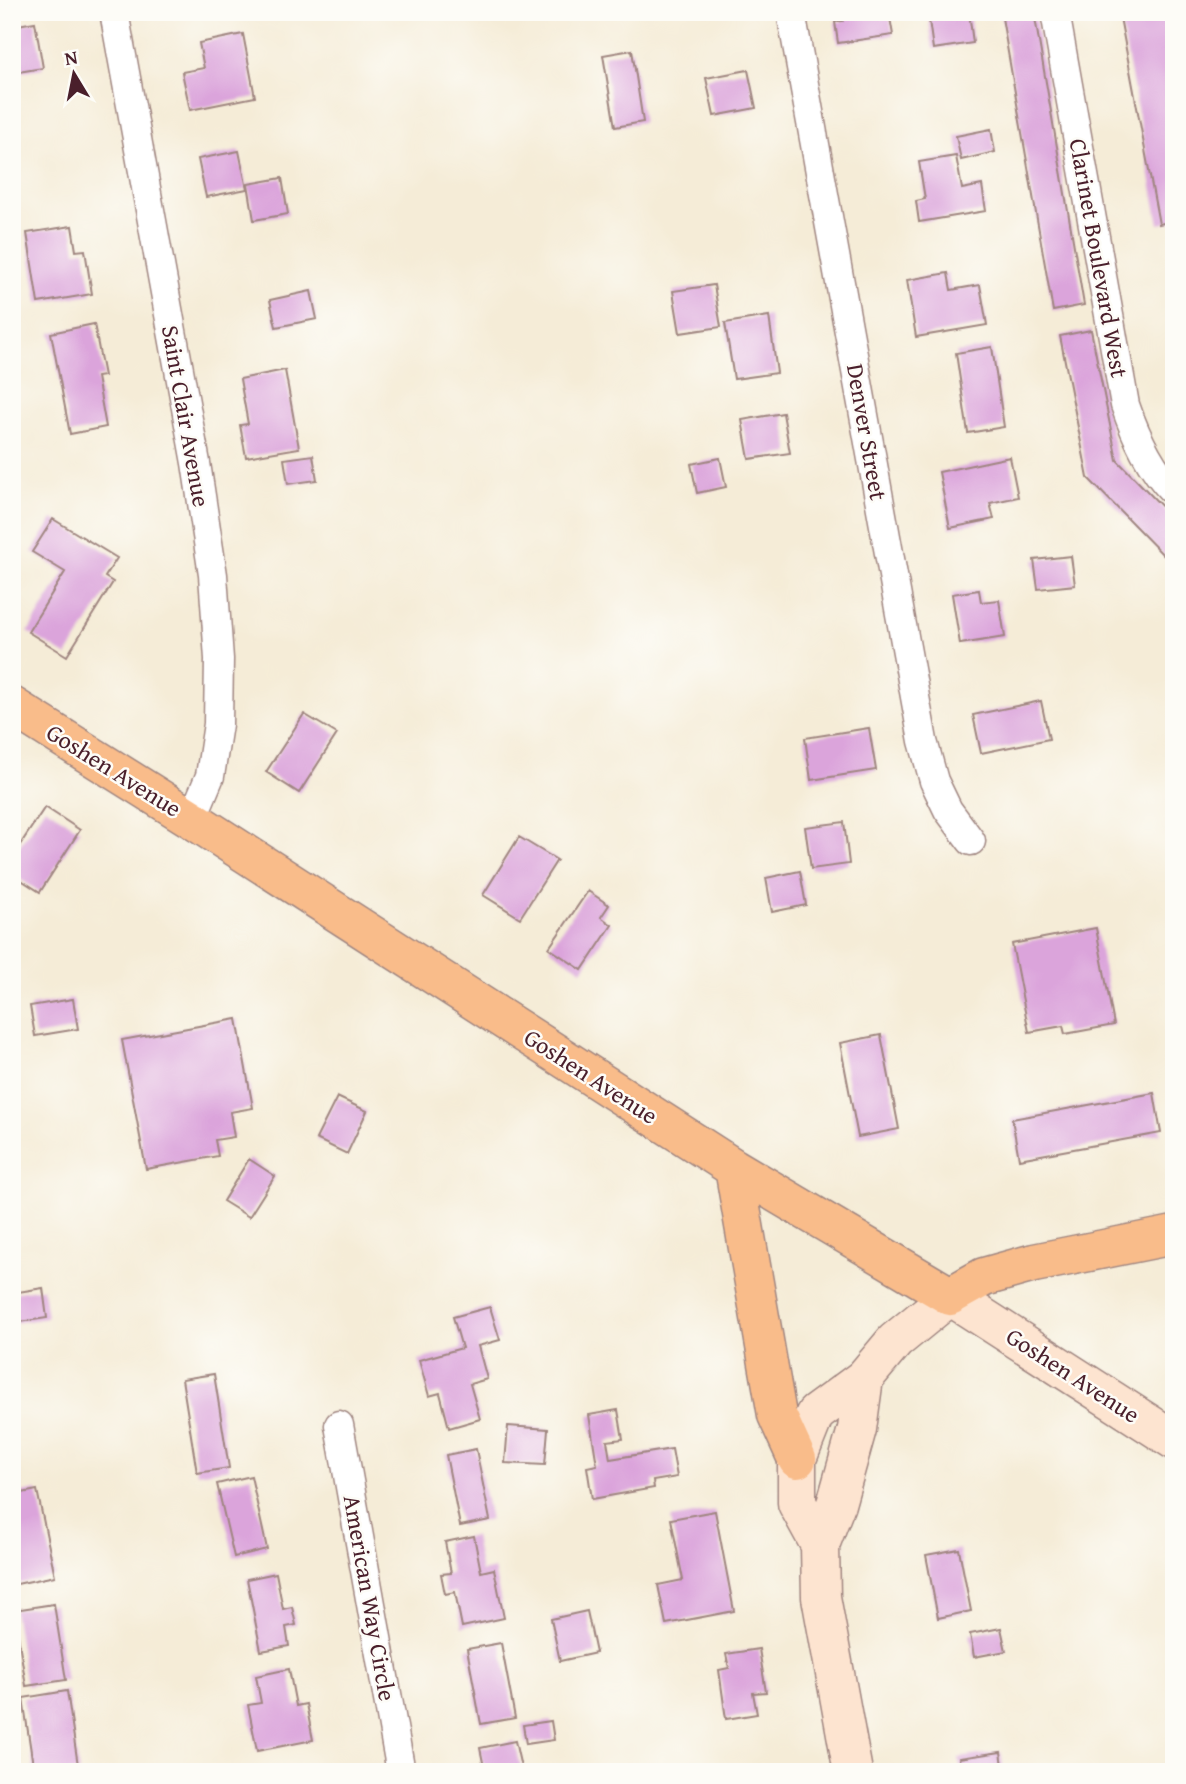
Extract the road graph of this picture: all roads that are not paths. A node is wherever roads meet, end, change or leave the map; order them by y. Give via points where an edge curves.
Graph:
1 (114, 12) edge
2 (791, 12) edge
3 (1055, 12) edge
4 (1174, 492) edge
5 (12, 706) edge
6 (192, 819) junction
7 (971, 841) dead end
8 (734, 1168) junction
9 (1174, 1235) edge
10 (950, 1296) junction
11 (864, 1378) junction
12 (339, 1425) dead end
13 (1174, 1440) edge
14 (797, 1459) junction
15 (820, 1545) junction
16 (401, 1772) edge
17 (853, 1772) edge

1 - 6 street, Saint Clair Avenue via 213,575 218,724 210,776
2 - 7 street, Denver Street via 923,741 934,781
3 - 4 street, Clarinet Boulevard West via 1125,405 1151,464
5 - 6 main road, Goshen Avenue
6 - 8 main road, Goshen Avenue
8 - 10 main road, Goshen Avenue
8 - 14 main road via 777,1415
9 - 10 main road via 1034,1263 985,1278
10 - 11 street via 895,1341
10 - 13 street, Goshen Avenue
11 - 14 street via 815,1414
11 - 15 street via 857,1429
12 - 16 street, American Way Circle
14 - 15 street via 797,1503
15 - 17 street via 821,1597

